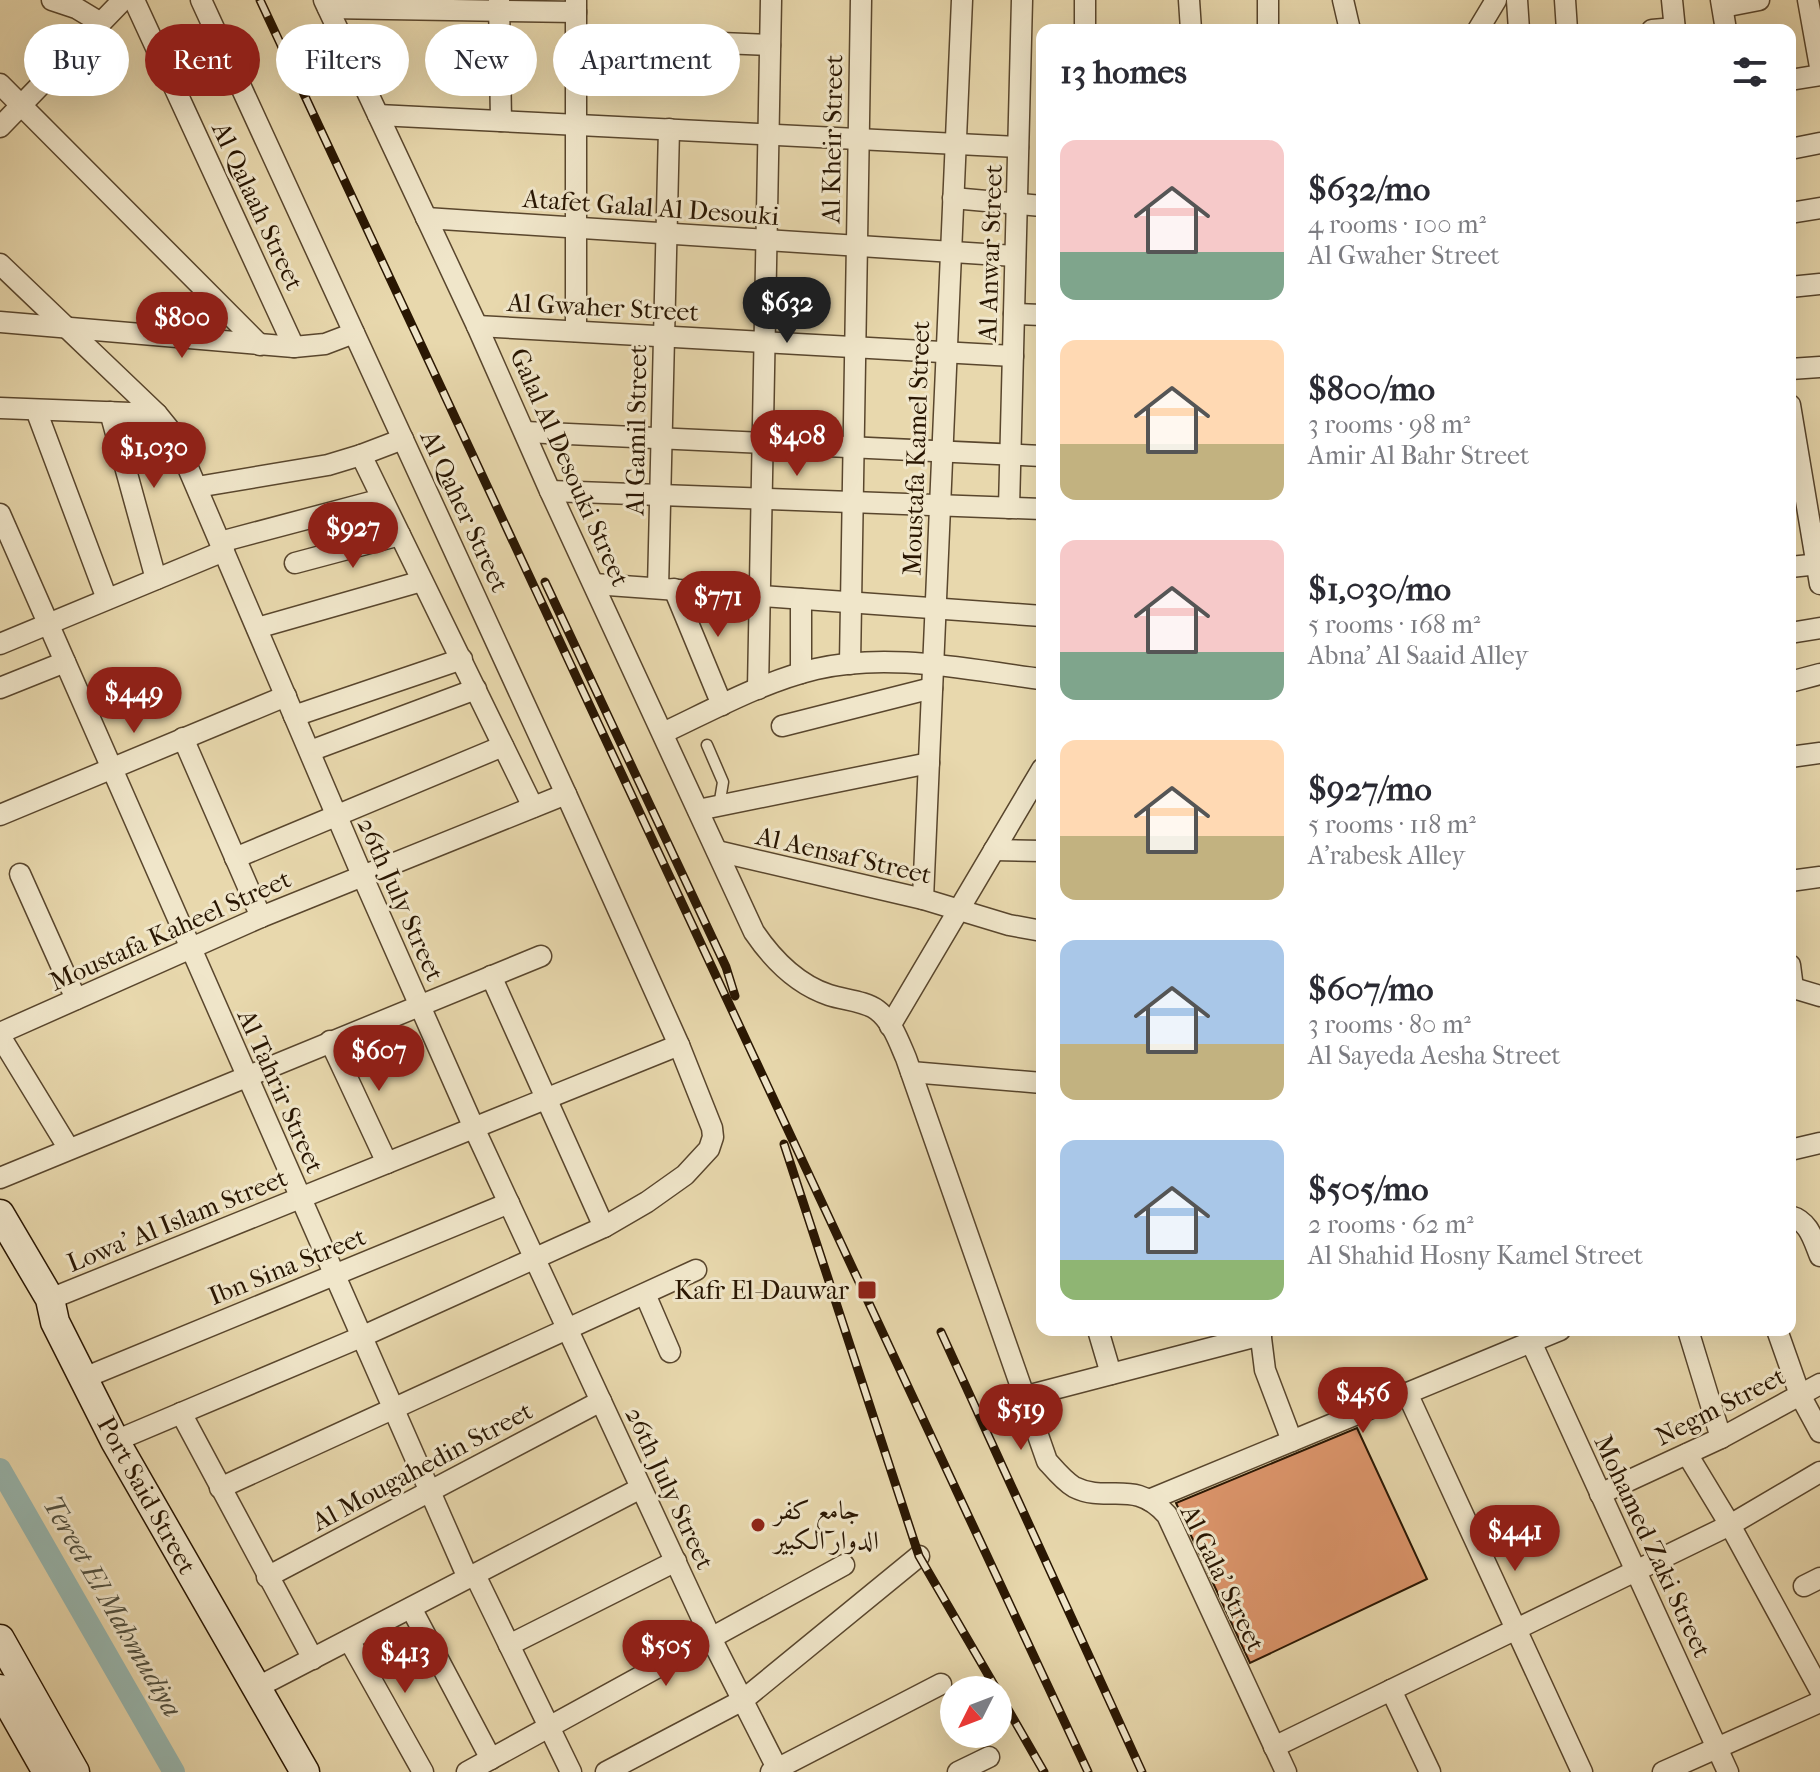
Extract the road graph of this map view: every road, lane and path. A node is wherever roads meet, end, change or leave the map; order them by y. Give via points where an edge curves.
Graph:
1 (52, 0) edge
2 (123, 0) edge
3 (134, 0) edge
4 (201, 0) edge
5 (771, 0) edge
6 (861, 0) edge
7 (962, 0) edge
8 (1022, 0) edge
9 (1085, 0) edge
10 (1189, 0) edge
11 (1268, 0) edge
12 (1343, 0) edge
13 (1496, 0) edge
14 (1517, 0) edge
15 (1565, 0) edge
16 (1672, 0) edge
17 (1759, 0) edge
18 (1808, 0) edge
19 (326, 4) edge
20 (1722, 4) edge
21 (499, 5) edge
22 (576, 6) edge
23 (101, 23) junction
24 (1085, 24) edge
25 (1191, 24) edge
26 (1268, 24) edge
27 (1349, 24) edge
28 (1482, 24) edge
29 (1519, 24) edge
30 (1567, 24) edge
31 (1674, 24) edge
32 (1725, 24) edge
33 (740, 44) edge
34 (770, 45) junction
35 (1820, 67) edge
36 (1820, 75) edge
37 (1796, 79) edge
38 (0, 84) edge
39 (576, 96) edge
40 (21, 106) junction
41 (378, 115) junction
42 (501, 121) junction
43 (576, 125) junction
44 (0, 127) edge
45 (669, 129) junction
46 (768, 135) junction
47 (858, 139) junction
48 (1820, 143) edge
49 (956, 144) junction
50 (1018, 147) junction
51 (1796, 148) edge
52 (953, 198) junction
53 (1017, 204) junction
54 (1036, 206) edge
55 (1820, 208) edge
56 (1796, 212) edge
57 (426, 218) junction
58 (576, 228) junction
59 (667, 234) junction
60 (766, 240) junction
61 (857, 246) junction
62 (951, 252) junction
63 (1015, 256) junction
64 (0, 264) edge
65 (1820, 284) edge
66 (1796, 286) edge
67 (1014, 314) junction
68 (1036, 315) edge
69 (0, 322) edge
70 (477, 326) junction
71 (64, 327) junction
72 (576, 331) junction
73 (354, 333) junction
74 (664, 336) junction
75 (765, 342) junction
76 (260, 345) junction
77 (294, 347) junction
78 (855, 347) junction
79 (946, 353) junction
80 (1013, 356) junction
81 (1820, 367) edge
82 (1796, 369) edge
83 (0, 408) edge
84 (36, 410) junction
85 (110, 412) junction
86 (157, 414) junction
87 (525, 432) junction
88 (662, 438) junction
89 (403, 439) junction
90 (762, 443) junction
91 (853, 447) junction
92 (1796, 449) edge
93 (942, 451) junction
94 (361, 455) junction
95 (1010, 455) junction
96 (1036, 456) edge
97 (1804, 481) edge
98 (197, 487) junction
99 (550, 491) junction
100 (661, 495) junction
101 (382, 499) junction
102 (762, 499) junction
103 (852, 502) junction
104 (940, 505) junction
105 (1009, 508) junction
106 (1036, 509) edge
107 (0, 514) edge
108 (400, 535) junction
109 (222, 546) junction
110 (295, 563) dead end
111 (1796, 568) edge
112 (1819, 571) edge
113 (156, 579) junction
114 (422, 581) junction
115 (594, 584) junction
116 (666, 589) junction
117 (760, 595) junction
118 (107, 599) junction
119 (801, 599) junction
120 (851, 602) junction
121 (935, 608) junction
122 (1036, 616) edge
123 (48, 624) junction
124 (257, 628) junction
125 (1820, 628) edge
126 (1796, 632) edge
127 (0, 644) edge
128 (462, 659) junction
129 (65, 662) junction
130 (850, 664) junction
131 (933, 666) junction
132 (801, 673) junction
133 (1820, 674) edge
134 (1036, 678) edge
135 (1796, 680) edge
136 (0, 688) edge
137 (932, 688) junction
138 (476, 689) junction
139 (758, 689) junction
140 (286, 696) junction
141 (722, 705) junction
142 (294, 716) junction
143 (782, 726) dead end
144 (663, 733) junction
145 (183, 738) junction
146 (707, 745) dead end
147 (503, 746) junction
148 (310, 751) junction
149 (1820, 753) edge
150 (1796, 756) edge
151 (929, 763) junction
152 (111, 768) junction
153 (1036, 790) edge
154 (566, 794) junction
155 (719, 806) junction
156 (533, 807) junction
157 (698, 810) junction
158 (336, 814) junction
159 (0, 815) edge
160 (994, 850) junction
161 (717, 851) junction
162 (1036, 851) edge
163 (235, 858) junction
164 (20, 874) dead end
165 (362, 875) junction
166 (1820, 877) edge
167 (1796, 880) edge
168 (923, 899) junction
169 (958, 910) junction
170 (261, 917) junction
171 (1036, 930) edge
172 (190, 948) junction
173 (541, 956) dead end
174 (491, 976) junction
175 (1796, 988) edge
176 (1820, 996) edge
177 (76, 999) junction
178 (420, 1005) junction
179 (890, 1026) junction
180 (0, 1034) edge
181 (330, 1041) junction
182 (679, 1045) junction
183 (911, 1072) junction
184 (246, 1076) junction
185 (1036, 1082) edge
186 (546, 1099) junction
187 (474, 1128) junction
188 (1820, 1143) edge
189 (69, 1149) junction
190 (1796, 1149) edge
191 (387, 1163) junction
192 (0, 1178) edge
193 (300, 1197) junction
194 (509, 1203) junction
195 (0, 1214) edge
196 (1796, 1218) edge
197 (604, 1227) junction
198 (1820, 1256) edge
199 (535, 1258) junction
200 (696, 1270) dead end
201 (334, 1275) junction
202 (645, 1294) junction
203 (50, 1299) junction
204 (568, 1329) junction
205 (1100, 1336) edge
206 (1246, 1336) edge
207 (1261, 1336) edge
208 (1546, 1336) edge
209 (1690, 1336) edge
210 (1779, 1336) edge
211 (361, 1337) junction
212 (1531, 1342) junction
213 (670, 1352) dead end
214 (1111, 1374) junction
215 (84, 1378) junction
216 (1820, 1384) edge
217 (1407, 1393) junction
218 (1800, 1395) junction
219 (1023, 1397) junction
220 (601, 1401) junction
221 (392, 1409) junction
222 (181, 1413) junction
223 (1820, 1432) edge
224 (1721, 1438) junction
225 (115, 1441) junction
226 (1292, 1441) junction
227 (1687, 1454) junction
228 (1820, 1472) edge
229 (220, 1488) junction
230 (641, 1488) junction
231 (429, 1492) junction
232 (1600, 1494) junction
233 (1149, 1500) junction
234 (1730, 1525) junction
235 (919, 1556) dead end
236 (676, 1561) junction
237 (844, 1565) dead end
238 (1635, 1571) junction
239 (471, 1576) junction
240 (267, 1577) junction
241 (411, 1608) junction
242 (1516, 1629) junction
243 (711, 1638) junction
244 (0, 1639) edge
245 (349, 1640) junction
246 (509, 1645) junction
247 (313, 1659) junction
248 (1818, 1682) edge
249 (940, 1685) edge
250 (256, 1688) junction
251 (0, 1689) edge
252 (1391, 1690) junction
253 (743, 1700) junction
254 (1820, 1702) edge
255 (549, 1726) junction
256 (1274, 1747) junction
257 (1717, 1748) junction
258 (989, 1757) dead end
259 (491, 1759) junction
260 (43, 1771) edge
261 (776, 1771) edge
262 (75, 1772) edge
263 (305, 1772) edge
264 (423, 1772) edge
265 (467, 1772) edge
266 (571, 1772) edge
267 (606, 1772) edge
268 (958, 1772) edge
269 (1286, 1772) edge
270 (1430, 1772) edge
271 (1582, 1772) edge
272 (1663, 1772) edge
273 (1728, 1772) edge

1 - 23 street
2 - 23 street
3 - 77 street, Al Qalaah Street
4 - 73 street, Al Qaher Street
5 - 34 street
6 - 47 street, Al Kheir Street
7 - 49 street, Moustafa Kamel Street
8 - 50 street, Al Anwar Street
9 - 24 street
10 - 25 street
11 - 26 street
12 - 27 street
13 - 28 street
14 - 29 street
15 - 30 street
16 - 31 street
17 - 20 street
18 - 35 street
19 - 21 street
19 - 41 street, Galal Al Desouki Street
20 - 32 street
21 - 22 street
21 - 42 street
23 - 40 street
33 - 34 street
34 - 46 street
36 - 37 street
38 - 40 street
39 - 43 street
40 - 44 street
40 - 76 street
41 - 42 street
41 - 57 street, Galal Al Desouki Street
42 - 43 street
43 - 45 street
43 - 58 street
45 - 46 street
45 - 59 street, Al Gamil Street
46 - 47 street
46 - 60 street
47 - 49 street
47 - 61 street, Al Kheir Street
48 - 51 street
49 - 50 street
49 - 52 street, Moustafa Kamel Street
50 - 53 street, Al Anwar Street
52 - 53 street
52 - 62 street, Moustafa Kamel Street
53 - 54 street
53 - 63 street, Al Anwar Street
55 - 56 street
57 - 58 street, Atafet Galal Al Desouki
57 - 70 street, Galal Al Desouki Street
58 - 59 street, Atafet Galal Al Desouki
58 - 72 street
59 - 60 street, Atafet Galal Al Desouki
59 - 74 street, Al Gamil Street
60 - 61 street, Atafet Galal Al Desouki
60 - 75 street
61 - 62 street, Atafet Galal Al Desouki
61 - 78 street, Al Kheir Street
62 - 63 street, Atafet Galal Al Desouki
62 - 79 street, Moustafa Kamel Street
63 - 67 street, Al Anwar Street
64 - 71 street, 26th July Street
65 - 66 street
67 - 68 street
67 - 80 street, Al Anwar Street
69 - 71 street
70 - 72 street, Al Gwaher Street
70 - 87 street, Galal Al Desouki Street
71 - 76 street
71 - 86 street, 26th July Street
72 - 74 street, Al Gwaher Street
73 - 77 street via 325,344
73 - 89 street, Al Qaher Street
74 - 75 street, Al Gwaher Street
74 - 88 street, Al Gamil Street
75 - 78 street, Al Gwaher Street
75 - 90 street
76 - 77 street
78 - 79 street, Al Gwaher Street
78 - 91 street, Al Kheir Street
79 - 80 street, Al Gwaher Street
79 - 93 street, Moustafa Kamel Street
80 - 95 street, Al Anwar Street
81 - 82 street
83 - 84 street
84 - 85 street
84 - 118 street
85 - 86 street
85 - 113 street
86 - 98 street, 26th July Street via 174,435
87 - 88 street
87 - 99 street, Galal Al Desouki Street
88 - 90 street
88 - 100 street, Al Gamil Street
89 - 94 street
89 - 154 street, Al Qaher Street
90 - 91 street
90 - 102 street
91 - 93 street
91 - 103 street, Al Kheir Street
92 - 97 street
93 - 95 street
93 - 104 street, Moustafa Kamel Street
94 - 98 street
94 - 101 street
95 - 96 street
95 - 105 street, Al Anwar Street
97 - 112 street
98 - 109 street, 26th July Street
99 - 100 street
99 - 115 street, Galal Al Desouki Street
100 - 102 street
100 - 116 street, Al Gamil Street
101 - 108 street
101 - 109 street
102 - 103 street
102 - 117 street
103 - 104 street
103 - 120 street, Al Kheir Street
104 - 105 street
104 - 121 street, Moustafa Kamel Street
105 - 106 street
107 - 123 street, Al Tahrir Street
108 - 110 street
108 - 114 street
109 - 113 street
109 - 124 street, 26th July Street
111 - 112 street
113 - 118 street
114 - 124 street
114 - 128 street
115 - 116 street
115 - 144 street, Galal Al Desouki Street
116 - 117 street
116 - 141 street, Al Gamil Street
117 - 119 street
117 - 139 street
118 - 123 street
119 - 120 street
119 - 132 street
120 - 121 street
120 - 130 street, Al Kheir Street
121 - 122 street
121 - 131 street, Moustafa Kamel Street
123 - 127 street
123 - 129 street, Al Tahrir Street
124 - 140 street, 26th July Street
125 - 126 street
128 - 138 street
128 - 142 street
129 - 136 street
129 - 152 street, Al Tahrir Street
130 - 131 street
130 - 132 street
131 - 134 street
131 - 137 street, Moustafa Kamel Street
132 - 139 street
133 - 135 street
137 - 143 street
137 - 151 street, Moustafa Kamel Street
138 - 147 street
138 - 148 street
139 - 141 street
140 - 142 street, 26th July Street
140 - 145 street
141 - 144 street
142 - 148 street, 26th July Street
144 - 157 street, Galal Al Desouki Street
145 - 152 street
145 - 163 street
146 - 155 lane via 723,782
147 - 156 street
147 - 158 street
148 - 158 street, 26th July Street
149 - 150 street
151 - 155 street
151 - 168 street, Moustafa Kamel Street
152 - 159 street
152 - 172 street, Al Tahrir Street
153 - 160 street
154 - 156 street, Moustafa Kaheel Street
154 - 182 street, Al Qaher Street
155 - 157 street
156 - 165 street, Moustafa Kaheel Street
157 - 161 street, Galal Al Desouki Street
158 - 163 street
158 - 165 street, 26th July Street
160 - 162 street
160 - 169 street
161 - 168 street, Al Aensaf Street
161 - 179 street, Galal Al Desouki Street via 754,932 777,962 818,990 876,1010
163 - 170 street
164 - 177 street
165 - 170 street, Moustafa Kaheel Street
165 - 178 street, 26th July Street
166 - 167 street
168 - 169 street, Al Aensaf Street
169 - 171 street, Al Aensaf Street
169 - 179 street
170 - 172 street, Moustafa Kaheel Street
172 - 177 street, Moustafa Kaheel Street
172 - 184 street, Al Tahrir Street
173 - 174 street
174 - 178 street
174 - 186 street
175 - 176 street
177 - 180 street, Moustafa Kaheel Street
178 - 181 street
178 - 187 street, 26th July Street
179 - 183 street, Al Gala' Street
180 - 189 street
181 - 184 street
181 - 191 street
182 - 186 street, Lowa' Al Islam Street
182 - 197 street, Al Qaher Street via 712,1128 709,1149 685,1175
183 - 185 street
183 - 219 street, Al Gala' Street
184 - 189 street
184 - 193 street, Al Tahrir Street
186 - 187 street, Lowa' Al Islam Street
186 - 197 street
187 - 191 street, Lowa' Al Islam Street
187 - 194 street, 26th July Street
188 - 190 street
189 - 192 street
191 - 193 street, Lowa' Al Islam Street
193 - 201 street, Al Tahrir Street
193 - 203 street, Lowa' Al Islam Street
194 - 199 street, 26th July Street
194 - 201 street, Ibn Sina Street
195 - 203 main road, Port Said Street
196 - 198 street via 1807,1226
197 - 199 street, Al Qaher Street
199 - 204 street, 26th July Street
199 - 211 street, Al Qaher Street
200 - 202 street
201 - 211 street, Al Tahrir Street
201 - 215 street, Ibn Sina Street
202 - 204 street
202 - 213 street
203 - 215 main road, Port Said Street via 55,1322
204 - 220 street, 26th July Street
204 - 221 street
205 - 214 street
206 - 214 street
207 - 226 street via 1265,1370
208 - 212 street
209 - 224 street
210 - 218 street
211 - 221 street, Al Tahrir Street
211 - 222 street, Al Qaher Street
212 - 217 street
212 - 232 street, Mohamed Zaki Street
214 - 219 street
215 - 225 main road, Port Said Street
216 - 218 street, Negm Street
217 - 226 street
217 - 242 street
218 - 223 street
218 - 224 street, Negm Street
219 - 233 street, Al Gala' Street via 1047,1461 1071,1485
220 - 230 street, 26th July Street
220 - 231 street, Al Mougahedin Street
221 - 229 street
221 - 231 street, Al Tahrir Street
222 - 225 street, Al Qaher Street
222 - 229 street
224 - 227 street, Negm Street
225 - 250 main road, Port Said Street
226 - 233 street
227 - 232 street, Negm Street
227 - 234 street
228 - 234 street
229 - 240 street
230 - 236 street, 26th July Street
230 - 239 street
231 - 239 street, Al Tahrir Street
231 - 240 street, Al Mougahedin Street
232 - 238 street, Mohamed Zaki Street
233 - 256 street, Al Gala' Street via 1173,1524
234 - 238 street
234 - 248 street
235 - 253 street
236 - 243 street, 26th July Street
236 - 246 street
237 - 243 street
238 - 242 street
238 - 257 street, Mohamed Zaki Street
239 - 241 street
239 - 246 street, Al Tahrir Street
240 - 247 street
241 - 245 street
241 - 259 street
242 - 252 street
242 - 271 street
243 - 253 street, 26th July Street
243 - 255 street
244 - 262 main road
245 - 247 street
245 - 264 street
246 - 255 street, Al Tahrir Street
247 - 250 street
249 - 261 street
250 - 263 main road, Port Said Street
251 - 260 main road
252 - 256 street
252 - 270 street
253 - 261 street, 26th July Street
253 - 267 street
254 - 257 street
255 - 259 street
255 - 266 street, Al Tahrir Street
256 - 269 street, Al Gala' Street
257 - 272 street
257 - 273 street, Mohamed Zaki Street
258 - 268 street
259 - 265 street

